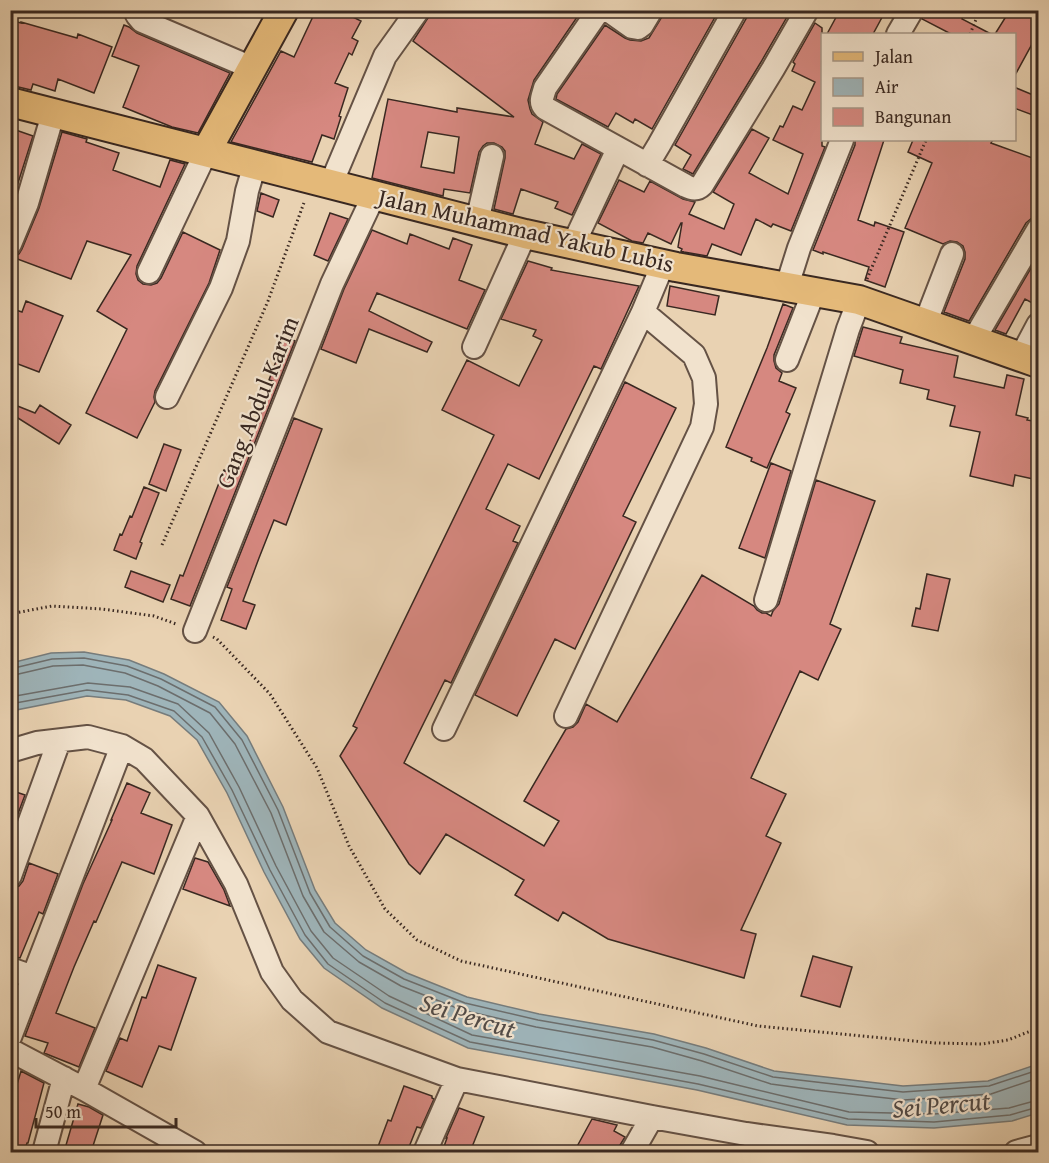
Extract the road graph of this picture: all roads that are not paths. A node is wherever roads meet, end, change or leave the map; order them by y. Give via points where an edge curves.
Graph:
1 (284, 10) edge
2 (418, 10) edge
3 (599, 10) edge
4 (608, 10) edge
5 (651, 10) edge
6 (735, 10) edge
7 (807, 10) edge
8 (912, 10) edge
9 (137, 13) edge
10 (899, 33) edge
11 (252, 68) junction
12 (10, 102) edge
13 (53, 114) junction
14 (842, 141) edge
15 (618, 149) junction
16 (206, 152) junction
17 (492, 156) dead end
18 (255, 164) junction
19 (647, 165) junction
20 (332, 184) junction
21 (374, 195) junction
22 (477, 222) junction
23 (1038, 230) edge
24 (525, 234) junction
25 (10, 244) edge
26 (573, 245) junction
27 (952, 254) dead end
28 (663, 264) junction
29 (149, 272) dead end
30 (800, 289) junction
31 (859, 300) junction
32 (643, 312) junction
33 (925, 324) junction
34 (1038, 325) edge
35 (973, 341) junction
36 (474, 347) dead end
37 (787, 360) dead end
38 (1030, 360) edge
39 (167, 397) dead end
40 (766, 600) dead end
41 (195, 631) road end
42 (566, 716) dead end
43 (444, 729) dead end
44 (59, 741) junction
45 (122, 746) junction
46 (10, 751) edge
47 (198, 816) junction
48 (10, 876) edge
49 (10, 969) edge
50 (33, 977) junction
51 (10, 1037) edge
52 (10, 1050) edge
53 (64, 1078) junction
54 (457, 1079) junction
55 (84, 1089) junction
56 (652, 1118) junction
57 (1038, 1146) edge
58 (44, 1152) edge
59 (195, 1152) edge
60 (425, 1152) edge
61 (632, 1152) edge
62 (867, 1152) edge
63 (1016, 1152) edge

1 - 11 main road
2 - 20 street via 385,56
3 - 15 street via 545,88 542,105
4 - 5 street via 638,28
6 - 19 street
7 - 19 street via 699,188 686,186
8 - 10 street
9 - 11 street via 142,21
11 - 16 main road
12 - 13 main road, Jalan Muhammad Yakub Lubis
13 - 16 main road, Jalan Muhammad Yakub Lubis
13 - 25 street via 27,203
14 - 30 street via 799,248
15 - 19 street
15 - 26 street
16 - 18 main road, Jalan Muhammad Yakub Lubis
16 - 29 street
17 - 22 street
18 - 20 main road, Jalan Muhammad Yakub Lubis
18 - 39 street via 238,242 221,288
20 - 21 main road, Jalan Muhammad Yakub Lubis
21 - 22 main road, Jalan Muhammad Yakub Lubis
21 - 41 street, Gang Abdul Karim via 332,284
22 - 24 main road, Jalan Muhammad Yakub Lubis
23 - 35 street
24 - 26 main road, Jalan Muhammad Yakub Lubis
24 - 36 street
26 - 28 main road, Jalan Muhammad Yakub Lubis
27 - 33 street
28 - 30 main road, Jalan Muhammad Yakub Lubis
28 - 32 street
30 - 31 main road, Jalan Muhammad Yakub Lubis
30 - 37 street
31 - 33 main road, Jalan Muhammad Yakub Lubis
31 - 40 street
32 - 42 street via 694,355 704,378 706,404 702,427
32 - 43 street
33 - 35 main road, Jalan Muhammad Yakub Lubis
34 - 38 street
35 - 38 main road, Jalan Muhammad Yakub Lubis
44 - 45 street via 88,737
44 - 46 street
44 - 48 street
45 - 47 street via 144,759
45 - 50 street
47 - 54 street via 236,884 272,972 292,1000 328,1032
47 - 55 street
49 - 50 street
50 - 51 street
52 - 53 street
53 - 55 street
53 - 58 street
54 - 56 street
54 - 60 street
55 - 59 street
56 - 61 street
56 - 62 street
57 - 63 street

